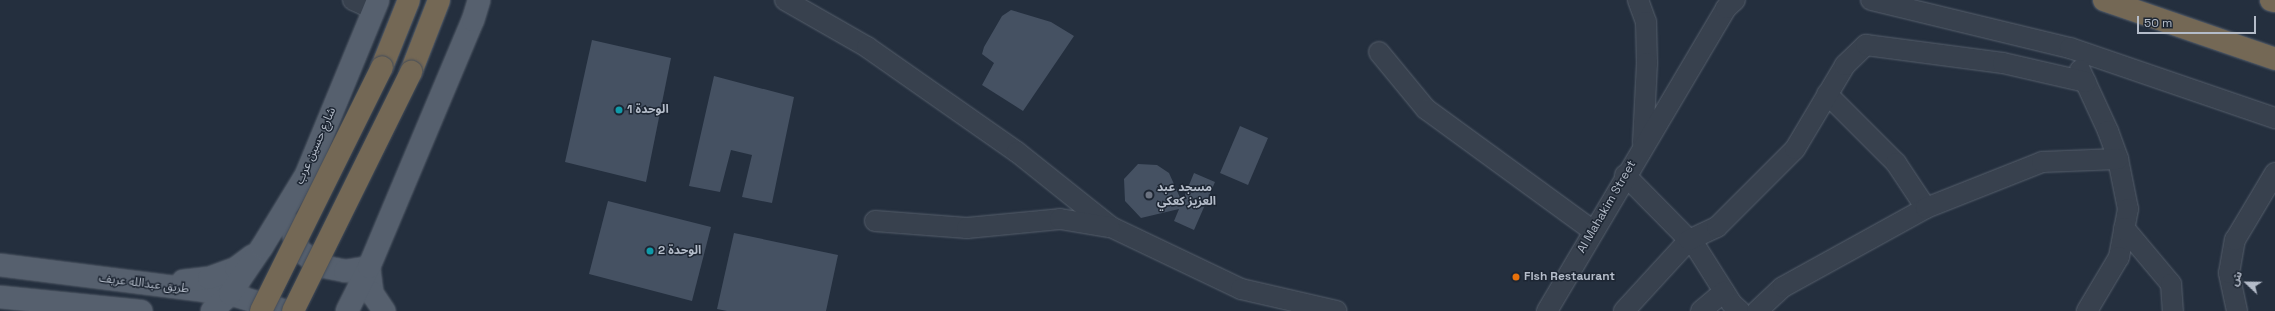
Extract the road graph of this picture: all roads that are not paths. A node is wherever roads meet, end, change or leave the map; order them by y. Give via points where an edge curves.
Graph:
1 (353, 0) edge
2 (409, 0) edge
3 (439, 0) edge
4 (479, 0) edge
5 (785, 0) edge
6 (1638, 0) edge
7 (1735, 0) edge
8 (1871, 0) edge
9 (2104, 0) edge
10 (2271, 0) edge
11 (2275, 1) edge
12 (377, 5) edge
13 (2070, 48) junction
14 (1379, 52) dead end
15 (2275, 59) edge
16 (2086, 82) junction
17 (1827, 94) junction
18 (2275, 118) edge
19 (1643, 144) junction
20 (2118, 159) junction
21 (2275, 173) edge
22 (306, 174) junction
23 (1625, 175) junction
24 (1926, 208) junction
25 (875, 221) dead end
26 (1112, 227) junction
27 (2124, 228) junction
28 (1593, 231) junction
29 (1689, 240) junction
30 (262, 247) junction
31 (0, 265) edge
32 (369, 267) junction
33 (144, 285) junction
34 (1724, 292) junction
35 (230, 294) junction
36 (0, 297) edge
37 (100, 308) edge
38 (141, 311) edge
39 (212, 311) edge
40 (261, 311) edge
41 (286, 311) edge
42 (292, 311) edge
43 (347, 311) edge
44 (384, 311) edge
45 (1336, 311) edge
46 (1547, 311) edge
47 (1624, 311) edge
48 (1701, 311) edge
49 (1740, 311) edge
50 (1757, 311) edge
51 (2087, 311) edge
52 (2173, 311) edge
53 (2237, 311) edge

1 - 12 street
2 - 40 highway, bridge via 382,67
3 - 42 highway, bridge via 410,72
4 - 32 main road via 473,20
5 - 26 street via 887,61 1017,152
6 - 19 street via 1646,22 1648,63
7 - 19 street, Al Mahakim Street via 1726,8
8 - 13 street
9 - 15 highway
10 - 11 highway
12 - 22 main road, شارع حسين عرب
13 - 16 street
13 - 18 street
14 - 28 street via 1426,109
16 - 17 street via 2003,64 1866,45 1845,65
16 - 20 street
17 - 24 street via 1896,163
17 - 29 street via 1795,149 1718,227
19 - 23 street, Al Mahakim Street
20 - 24 street via 2042,162
20 - 27 street via 2128,209
21 - 53 street via 2236,240 2229,273
22 - 30 main road, شارع حسين عرب
22 - 32 main road via 296,208 294,236 299,250 320,266 345,271
23 - 28 street, Al Mahakim Street
23 - 29 street
24 - 50 street via 1783,287
25 - 26 street via 967,228 1060,219
26 - 45 street via 1241,289
27 - 51 street via 2119,257
27 - 52 street via 2171,284
28 - 46 street, Al Mahakim Street
29 - 34 street
29 - 47 street
30 - 33 main road via 236,268 209,278
30 - 35 main road, شارع حسين عرب
31 - 33 main road, طريق عبدالله عريف
32 - 43 main road
32 - 44 main road via 372,293
33 - 35 main road, طريق عبدالله عريف
34 - 48 street
34 - 49 street
35 - 39 main road, شارع حسين عرب
35 - 41 main road, طريق عبدالله عريف
36 - 37 main road
37 - 38 main road

